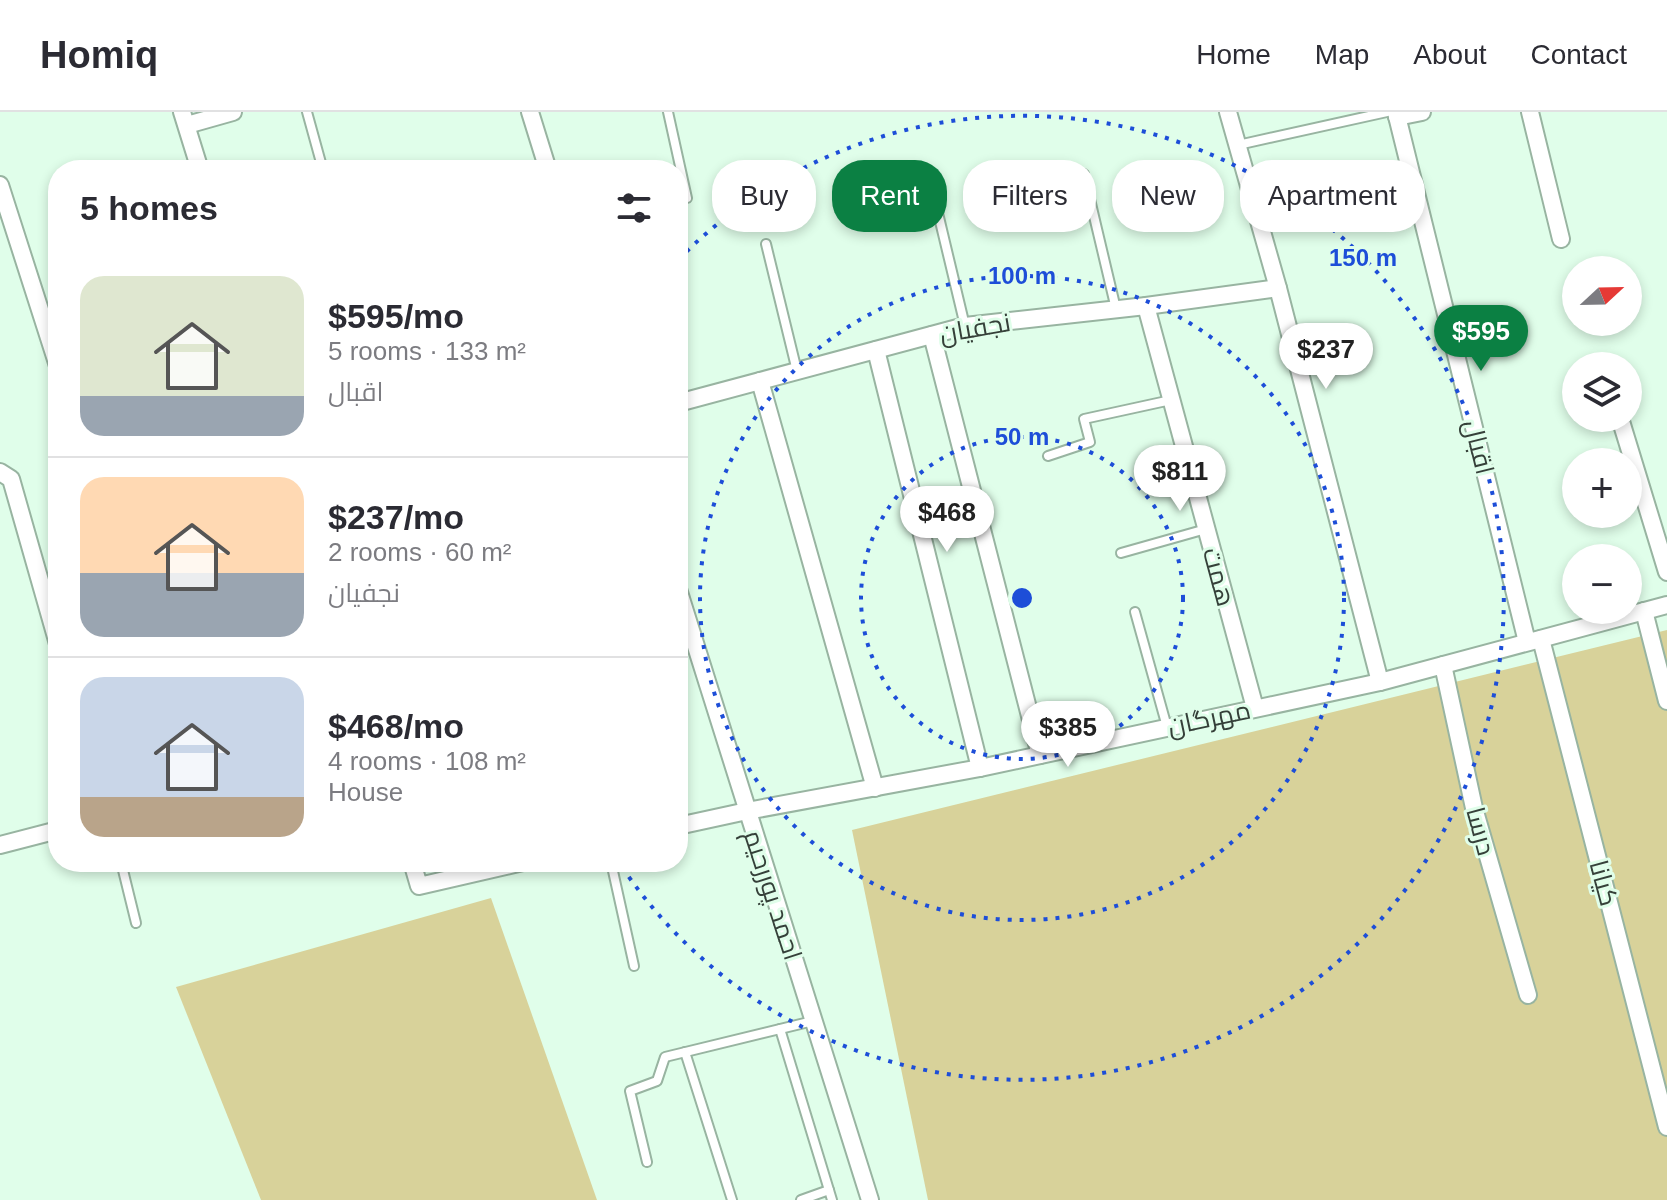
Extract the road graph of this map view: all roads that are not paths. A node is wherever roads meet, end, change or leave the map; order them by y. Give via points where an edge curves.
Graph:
1 (233, 112) edge
2 (307, 112) edge
3 (530, 112) edge
4 (668, 112) edge
5 (1228, 112) edge
6 (1422, 112) edge
7 (1530, 112) edge
8 (1393, 114) edge
9 (184, 119) edge
10 (1238, 145) junction
11 (197, 160) edge
12 (320, 160) edge
13 (545, 160) edge
14 (679, 160) edge
15 (0, 185) edge
16 (1096, 225) edge
17 (943, 232) edge
18 (1561, 239) dead end
19 (766, 244) dead end
20 (1278, 288) junction
21 (1146, 306) junction
22 (1116, 309) junction
23 (965, 326) junction
24 (48, 335) edge
25 (932, 335) junction
26 (876, 350) junction
27 (797, 371) junction
28 (760, 381) junction
29 (688, 400) edge
30 (1171, 400) junction
31 (1624, 432) edge
32 (1048, 456) dead end
33 (0, 472) edge
34 (1206, 529) junction
35 (1121, 553) dead end
36 (1667, 572) edge
37 (1667, 605) edge
38 (48, 606) edge
39 (1644, 611) junction
40 (1135, 612) dead end
41 (688, 621) edge
42 (1534, 641) junction
43 (1443, 665) junction
44 (1380, 682) junction
45 (1667, 701) edge
46 (1255, 708) junction
47 (1167, 727) junction
48 (1040, 755) junction
49 (980, 768) junction
50 (875, 788) junction
51 (747, 811) junction
52 (688, 824) edge
53 (48, 833) edge
54 (0, 845) edge
55 (123, 872) edge
56 (415, 872) edge
57 (480, 872) edge
58 (613, 872) edge
59 (136, 923) dead end
60 (634, 966) dead end
61 (1528, 995) dead end
62 (813, 1021) junction
63 (780, 1029) junction
64 (685, 1052) junction
65 (1667, 1127) edge
66 (647, 1162) dead end
67 (829, 1190) junction
68 (732, 1200) edge
69 (801, 1200) edge
70 (832, 1200) edge
71 (870, 1200) edge

1 - 9 street
2 - 12 lane
3 - 13 street
4 - 14 lane
5 - 10 street
6 - 8 street
7 - 18 street
8 - 10 lane
8 - 42 street, اقبال
9 - 11 street
10 - 20 street
15 - 24 street
16 - 22 lane
17 - 23 lane
19 - 27 lane
20 - 21 street, نجفیان
20 - 44 street
21 - 22 street, نجفیان
21 - 30 street, همت
22 - 23 street, نجفیان
23 - 25 street, نجفیان
25 - 26 street, نجفیان
25 - 48 street
26 - 27 street, نجفیان
26 - 49 street
27 - 28 street, نجفیان
28 - 29 street, نجفیان
28 - 50 street
30 - 32 lane via 1084,419 1090,442
30 - 34 street, همت
31 - 36 street
33 - 38 street via 11,479
34 - 35 lane
34 - 46 street, همت
37 - 39 street, مهرگان
39 - 42 street, مهرگان
39 - 45 street
40 - 47 lane
41 - 51 street, احمد پوررحیم
42 - 43 street, مهرگان
42 - 65 street, کیانا
43 - 44 street, مهرگان
43 - 61 street, درسا via 1478,822
44 - 46 street, مهرگان
46 - 47 street, مهرگان
47 - 48 street, مهرگان
48 - 49 street, مهرگان
49 - 50 street, مهرگان
50 - 51 street, مهرگان
51 - 52 street, مهرگان
51 - 62 street, احمد پوررحیم
53 - 54 street
55 - 59 lane
56 - 57 street via 419,886
58 - 60 lane
62 - 63 lane
62 - 71 street, احمد پوررحیم
63 - 64 lane
63 - 67 lane
64 - 66 lane via 665,1057 657,1081 630,1091
64 - 68 lane
67 - 69 lane
67 - 70 lane

